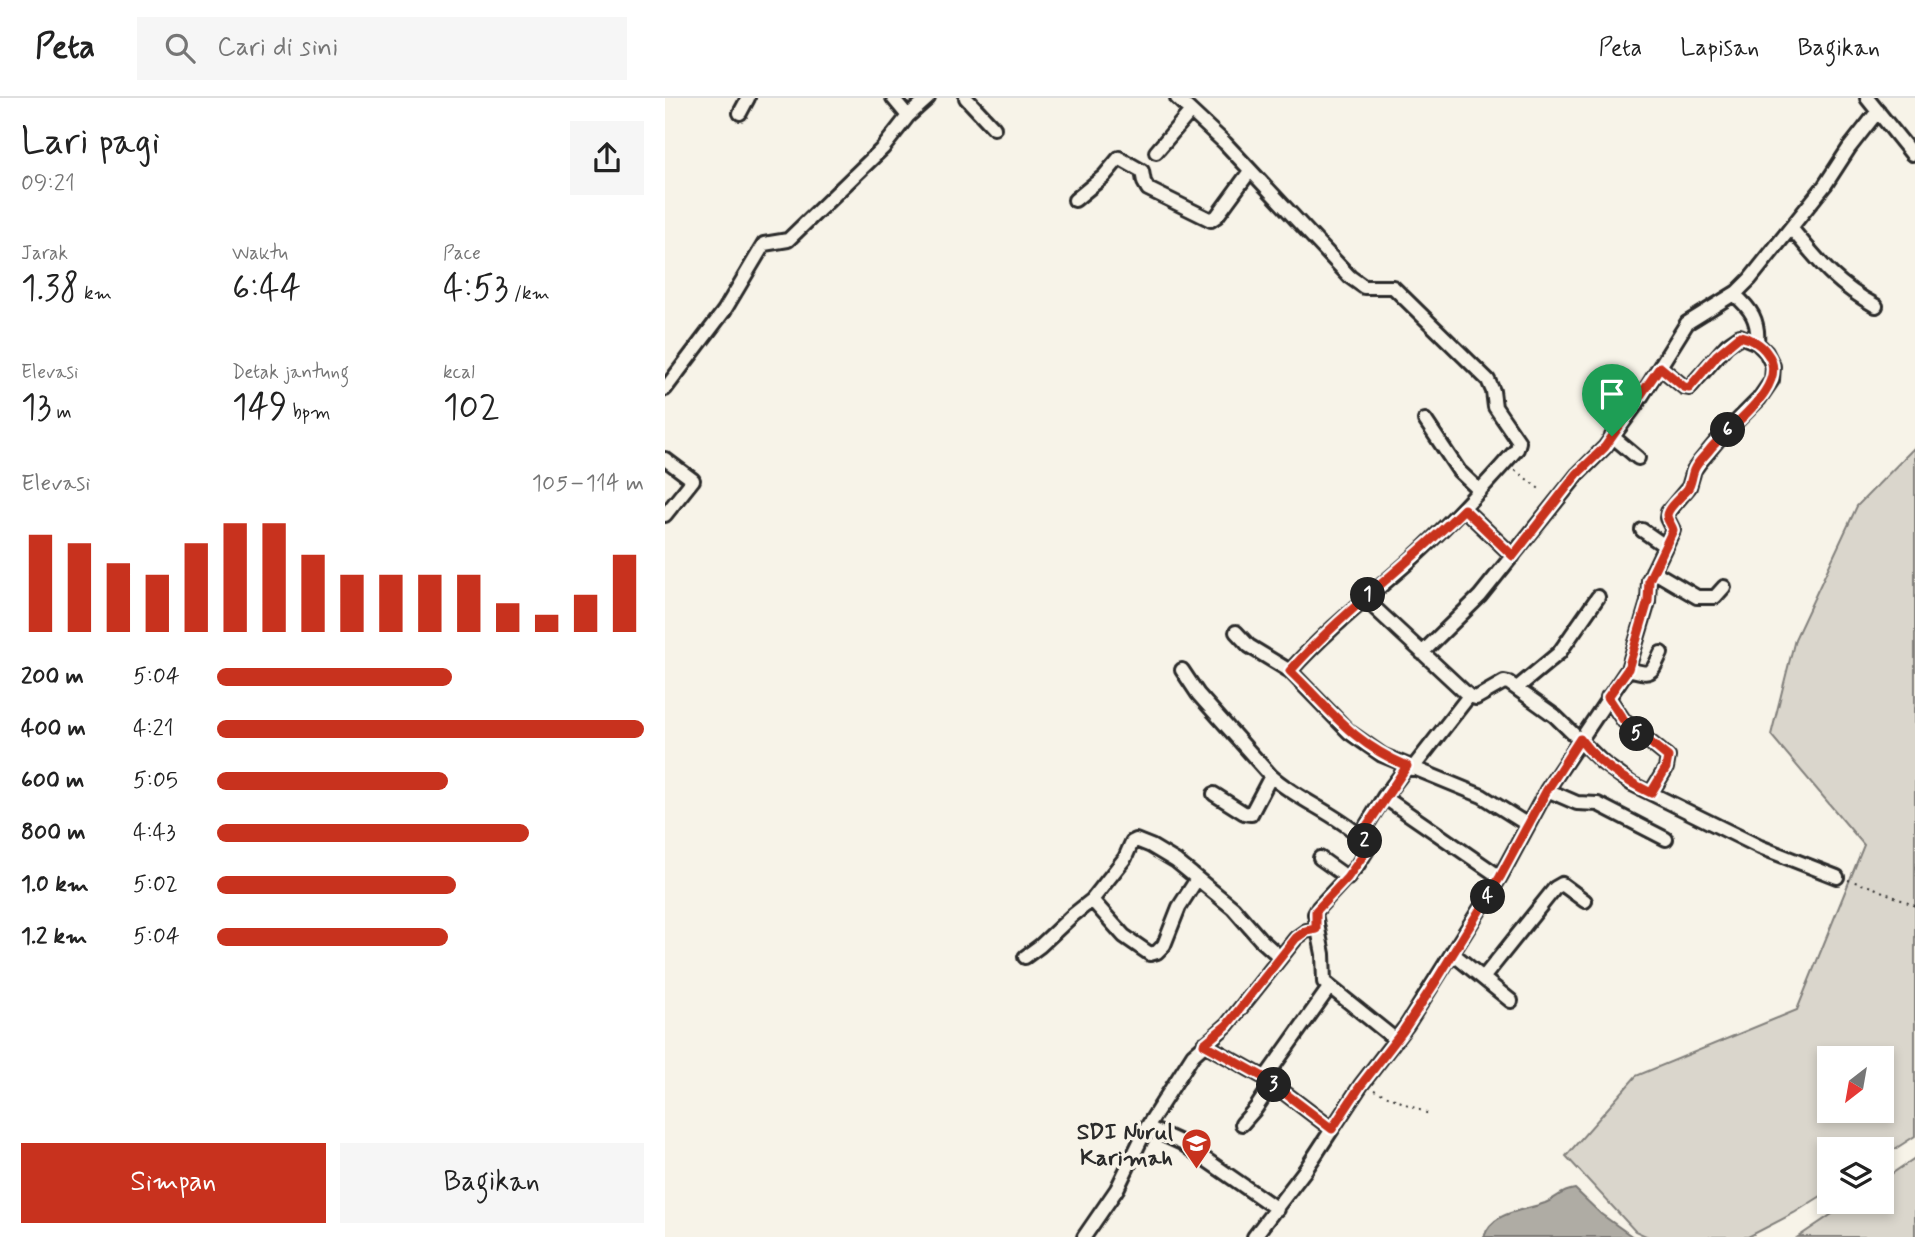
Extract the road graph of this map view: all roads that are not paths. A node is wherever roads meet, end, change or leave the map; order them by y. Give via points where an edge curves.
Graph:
1 (748, 98) edge
2 (893, 98) edge
3 (928, 98) edge
4 (966, 98) edge
5 (1177, 98) edge
6 (1867, 98) edge
7 (1191, 111) junction
8 (1878, 111) junction
9 (740, 113) dead end
10 (908, 116) junction
11 (995, 128) dead end
12 (1156, 152) dead end
13 (1912, 154) dead end
14 (1250, 171) junction
15 (1075, 200) dead end
16 (1791, 228) junction
17 (1734, 294) junction
18 (1876, 306) dead end
19 (1757, 343) junction
20 (1660, 367) junction
21 (665, 389) edge
22 (1425, 420) dead end
23 (1612, 436) junction
24 (665, 458) edge
25 (1638, 458) dead end
26 (1480, 491) junction
27 (1464, 509) junction
28 (665, 515) edge
29 (1642, 530) dead end
30 (1665, 546) junction
31 (1513, 556) junction
32 (1653, 570) junction
33 (1724, 587) dead end
34 (1598, 597) dead end
35 (1364, 598) junction
36 (1236, 632) dead end
37 (1422, 653) junction
38 (1661, 653) dead end
39 (1628, 669) junction
40 (1182, 670) dead end
41 (1290, 671) junction
42 (1517, 688) junction
43 (1469, 696) junction
44 (1608, 697) junction
45 (1580, 739) junction
46 (1410, 768) junction
47 (1271, 776) junction
48 (1547, 790) junction
49 (1651, 793) junction
50 (1214, 794) dead end
51 (1384, 797) junction
52 (1528, 825) junction
53 (1360, 836) junction
54 (1666, 839) dead end
55 (1320, 858) dead end
56 (1500, 877) junction
57 (1837, 877) road end
58 (1197, 878) junction
59 (1347, 878) junction
60 (1093, 901) junction
61 (1585, 901) dead end
62 (1316, 929) junction
63 (1452, 953) junction
64 (1025, 957) dead end
65 (1280, 957) junction
66 (1483, 978) junction
67 (1329, 988) junction
68 (1511, 1002) dead end
69 (1396, 1040) junction
70 (1204, 1044) junction
71 (1268, 1081) junction
72 (1242, 1124) dead end
73 (1147, 1127) junction
74 (1332, 1129) junction
75 (1277, 1209) junction
76 (1084, 1237) edge
77 (1254, 1237) edge

1 - 9 street
2 - 10 street
3 - 10 street
4 - 11 street
5 - 7 street
6 - 8 street
7 - 12 street
7 - 14 street
8 - 13 street
8 - 16 street
10 - 21 street via 883,148 788,240 764,244 724,311
14 - 15 street via 1211,220 1148,189 1142,172 1119,158
14 - 26 street via 1350,277 1364,287 1393,287 1487,380 1495,407 1519,442
16 - 17 street
16 - 18 street via 1838,282
17 - 19 street via 1752,313
17 - 20 street via 1687,323
19 - 20 street via 1736,338 1689,388
19 - 30 street via 1771,359 1769,387 1694,470 1689,487 1668,512 1673,530
20 - 23 street
22 - 26 street via 1459,471
23 - 25 street
23 - 31 street
24 - 28 street via 693,480
26 - 27 street
27 - 31 street
27 - 35 street
29 - 30 street
30 - 32 street
31 - 37 street
32 - 33 street via 1700,598 1712,598
32 - 39 street
34 - 42 street via 1559,653
35 - 37 street
35 - 41 street
36 - 41 street via 1249,646
37 - 43 street
38 - 39 street via 1648,674
39 - 44 street
40 - 47 street
41 - 46 street via 1349,732
42 - 43 street via 1504,682 1480,697
42 - 45 street
43 - 46 street
44 - 45 street
44 - 49 street via 1624,721 1668,757
45 - 48 street
45 - 49 street via 1619,776
46 - 51 street
46 - 52 street via 1482,796
47 - 50 street via 1251,814
47 - 53 street
48 - 52 street
48 - 54 street via 1577,803 1598,804
49 - 57 street via 1760,847
51 - 53 street
51 - 56 street
52 - 56 street
53 - 59 street via 1367,850
55 - 59 street
56 - 63 street
58 - 60 street via 1136,840
58 - 60 street via 1179,907 1164,946 1150,954 1124,936
58 - 65 street
59 - 62 street via 1316,911
60 - 64 street
61 - 66 street via 1563,884 1555,888
62 - 65 street via 1296,938
62 - 67 street via 1324,982
63 - 66 street
63 - 69 street
65 - 70 street via 1227,1025
66 - 68 street
67 - 69 street
67 - 71 street
69 - 74 street
70 - 71 street
70 - 73 street
71 - 72 street
71 - 74 street
73 - 75 street via 1182,1143
73 - 76 street via 1117,1189
74 - 75 street
75 - 77 street

